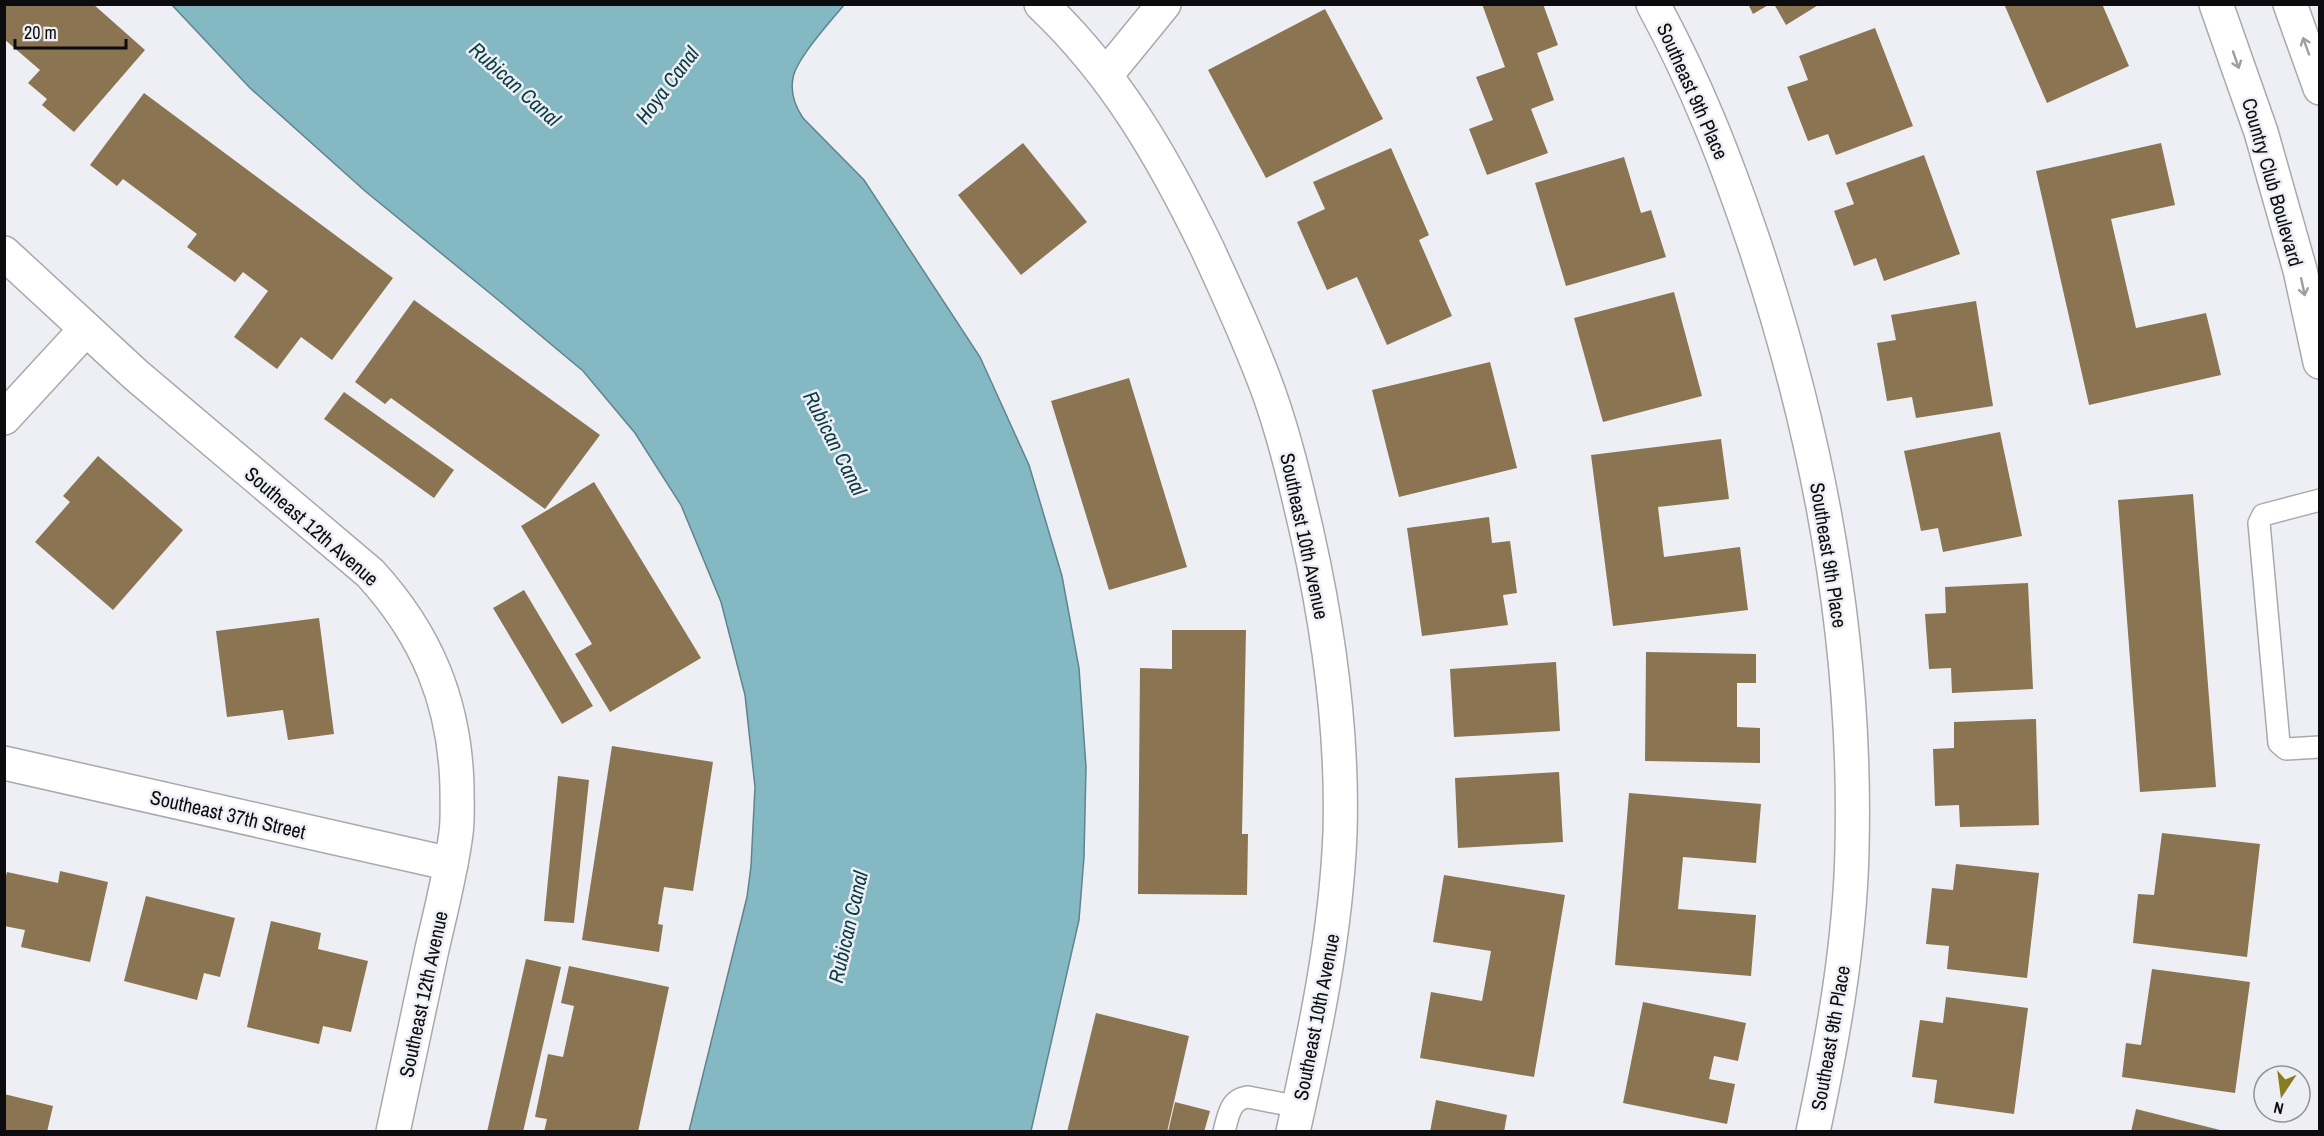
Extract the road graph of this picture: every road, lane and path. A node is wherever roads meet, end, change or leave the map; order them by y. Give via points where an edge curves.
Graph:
1 (1041, 4) edge
2 (1164, 4) edge
3 (1653, 4) edge
4 (2217, 4) edge
5 (2290, 4) edge
6 (1107, 75) junction
7 (2319, 88) edge
8 (4, 253) edge
9 (86, 329) junction
10 (2319, 362) edge
11 (4, 418) edge
12 (2319, 500) edge
13 (2319, 747) edge
14 (4, 763) edge
15 (451, 864) junction
16 (1296, 1119) edge
17 (393, 1131) edge
18 (1224, 1131) edge
19 (1813, 1131) edge

1 - 6 street, Southeast 10th Avenue
2 - 6 street
3 - 19 street, Southeast 9th Place via 1703,103 1728,165 1778,316 1802,406 1828,535 1844,652 1852,770 1852,850 1847,930 1830,1050
4 -> 10 street, Country Club Boulevard via 2264,143 2300,270
7 -> 5 street
6 - 16 street, Southeast 10th Avenue via 1187,208 1241,320 1270,394 1293,471 1319,586 1331,664 1340,831 1329,959
8 - 9 street, Southeast 12th Avenue
9 - 11 street
9 - 15 street, Southeast 12th Avenue via 370,573 408,620 435,671 452,728 457,831
12 - 13 lane via 2263,515 2259,523 2279,743 2286,749
14 - 15 street, Southeast 37th Street
15 - 17 street, Southeast 12th Avenue
16 - 18 lane via 1248,1097 1241,1098 1232,1106

